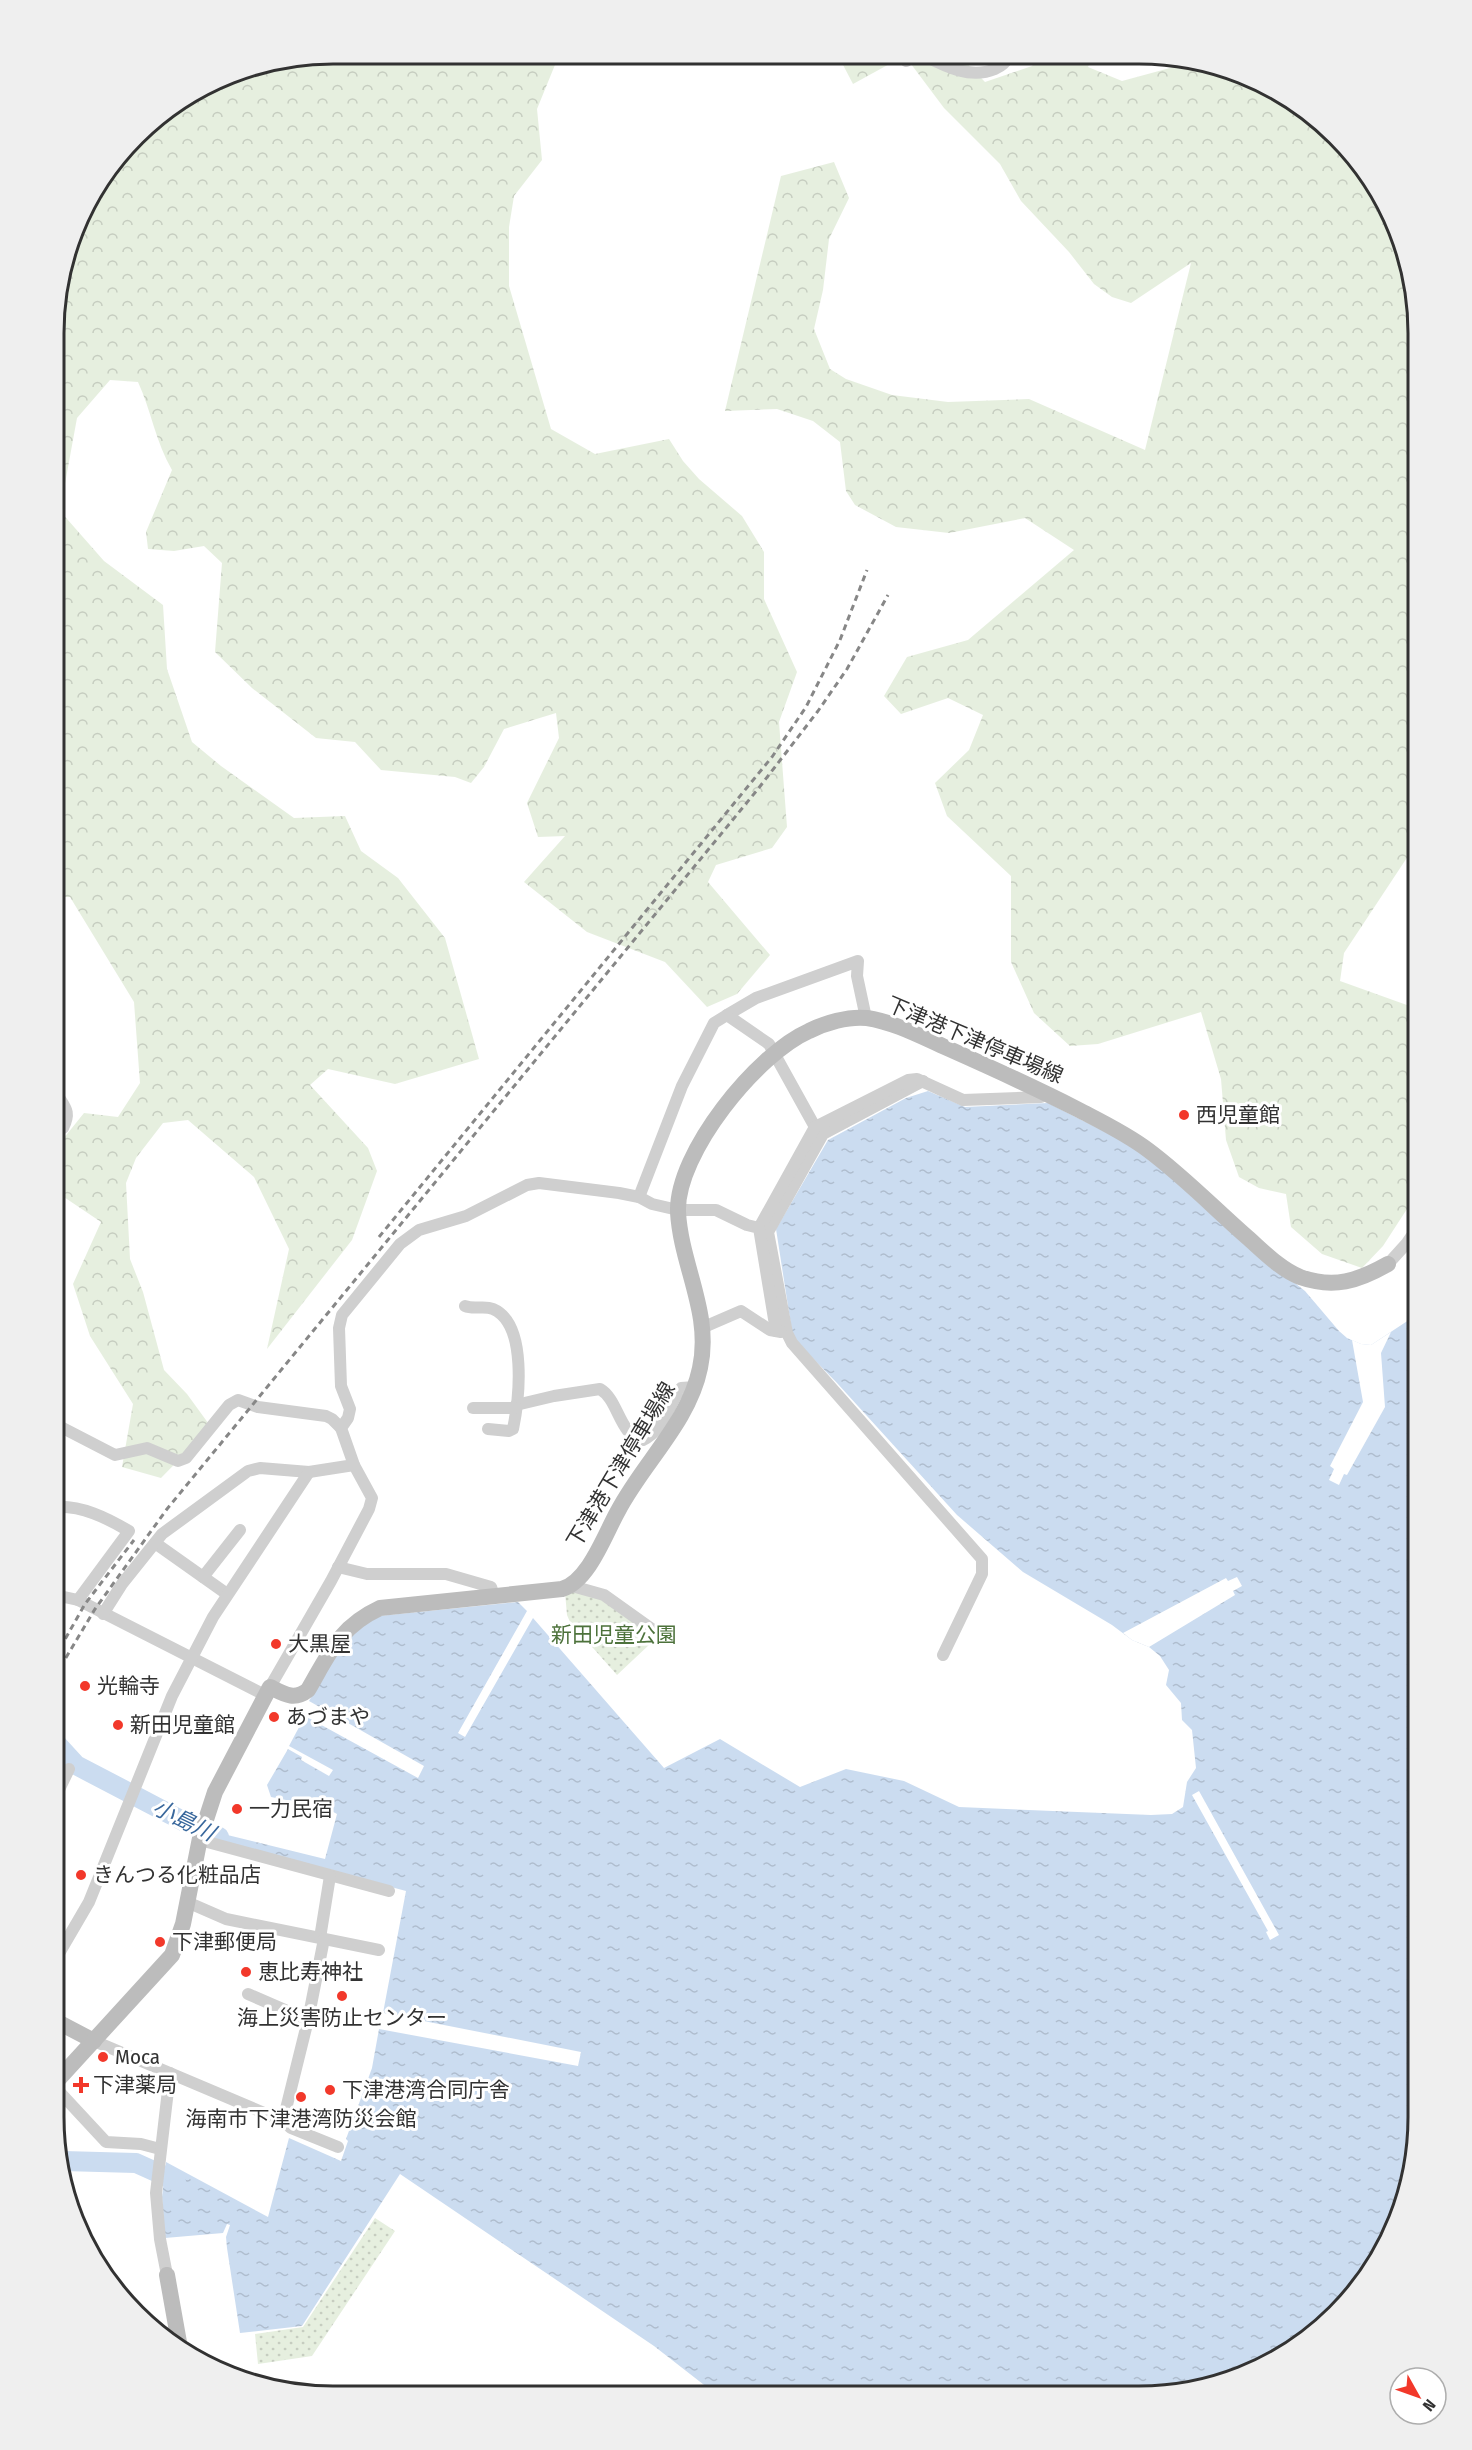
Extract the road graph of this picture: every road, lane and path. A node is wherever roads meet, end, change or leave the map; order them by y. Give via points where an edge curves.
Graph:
1 (940, 64) edge
2 (1003, 64) edge
3 (727, 1015) junction
4 (866, 1018) junction
5 (774, 1054) junction
6 (923, 1081) junction
7 (1046, 1092) junction
8 (64, 1104) edge
9 (64, 1126) edge
10 (814, 1127) junction
11 (639, 1197) junction
12 (678, 1210) junction
13 (759, 1228) junction
14 (1408, 1242) edge
15 (1388, 1264) joint
16 (465, 1306) dead end
17 (704, 1327) junction
18 (781, 1332) junction
19 (694, 1387) junction
20 (516, 1407) junction
21 (473, 1408) dead end
22 (341, 1428) junction
23 (64, 1429) edge
24 (488, 1429) dead end
25 (354, 1465) junction
26 (309, 1472) junction
27 (64, 1506) edge
28 (240, 1530) dead end
29 (155, 1543) junction
30 (339, 1567) junction
31 (203, 1577) junction
32 (572, 1586) junction
33 (227, 1594) junction
34 (64, 1596) edge
35 (494, 1596) junction
36 (78, 1600) junction
37 (103, 1614) junction
38 (653, 1630) dead end
39 (943, 1655) dead end
40 (192, 1659) junction
41 (267, 1691) junction
42 (69, 1769) dead end
43 (64, 1779) edge
44 (201, 1835) junction
45 (330, 1876) junction
46 (389, 1890) dead end
47 (187, 1902) junction
48 (322, 1938) junction
49 (64, 1945) edge
50 (379, 1950) dead end
51 (248, 1994) dead end
52 (308, 2019) junction
53 (64, 2025) edge
54 (94, 2041) junction
55 (170, 2073) junction
56 (64, 2074) edge
57 (64, 2096) edge
58 (283, 2121) junction
59 (338, 2147) dead end
60 (160, 2153) junction
61 (167, 2275) joint
62 (178, 2336) edge

1 - 2 street via 973,74
3 - 4 street via 756,998 858,961 857,976
3 - 5 street via 769,1044
3 - 11 street via 714,1023 682,1086
4 - 5 main road, 下津港下津停車場線 via 841,1020 810,1030
4 - 7 main road, 下津港下津停車場線 via 896,1026
5 - 10 street
5 - 12 main road, 下津港下津停車場線 via 707,1128 689,1163
6 - 7 street via 963,1100 1041,1097
6 - 10 street via 908,1080
6 - 18 street via 823,1134 768,1232
7 - 15 main road, 下津港下津停車場線 via 1148,1150 1273,1261 1298,1276 1320,1282 1350,1282
8 - 9 street via 68,1118
10 - 13 street
11 - 12 street
11 - 22 street via 539,1182 466,1216 419,1230 400,1244 342,1315 341,1386 350,1409
12 - 13 street via 716,1210
12 - 17 main road, 下津港下津停車場線
13 - 18 street
14 - 15 street
16 - 20 street via 492,1309 510,1329 519,1361
17 - 18 street via 741,1311 770,1330
17 - 19 main road, 下津港下津停車場線
18 - 39 street via 982,1559 982,1574
19 - 20 street via 681,1388 659,1425 643,1440 630,1434 600,1389
19 - 32 main road, 下津港下津停車場線 via 684,1409 618,1509 603,1542
20 - 21 street
20 - 24 street via 512,1430
22 - 23 street via 326,1416 258,1407 238,1400 229,1405 186,1458 178,1461 147,1448 115,1455
22 - 25 street
25 - 26 street
25 - 30 street via 372,1498
26 - 29 street via 260,1468 248,1471
26 - 33 street
27 - 36 street via 80,1509 129,1531
28 - 31 street
29 - 31 street
29 - 37 street
30 - 35 street via 367,1574 446,1574 491,1587
30 - 41 street
31 - 33 street
32 - 35 main road
32 - 38 street via 604,1595
33 - 40 street
34 - 36 street
35 - 41 main road via 380,1608 358,1618 341,1635 302,1695
36 - 37 street
37 - 40 street
40 - 41 street
40 - 49 street via 172,1696 89,1902
41 - 44 main road via 220,1779
42 - 43 street
44 - 45 street
44 - 47 main road
45 - 46 street
45 - 48 street
47 - 48 street via 226,1919
47 - 54 main road via 172,1955
48 - 50 street
48 - 52 street
51 - 52 street
52 - 58 street
53 - 54 main road
54 - 55 street
54 - 56 main road
55 - 58 street
55 - 60 street
57 - 60 street via 106,2142 141,2144
58 - 59 street
60 - 61 street via 156,2193
61 - 62 main road

